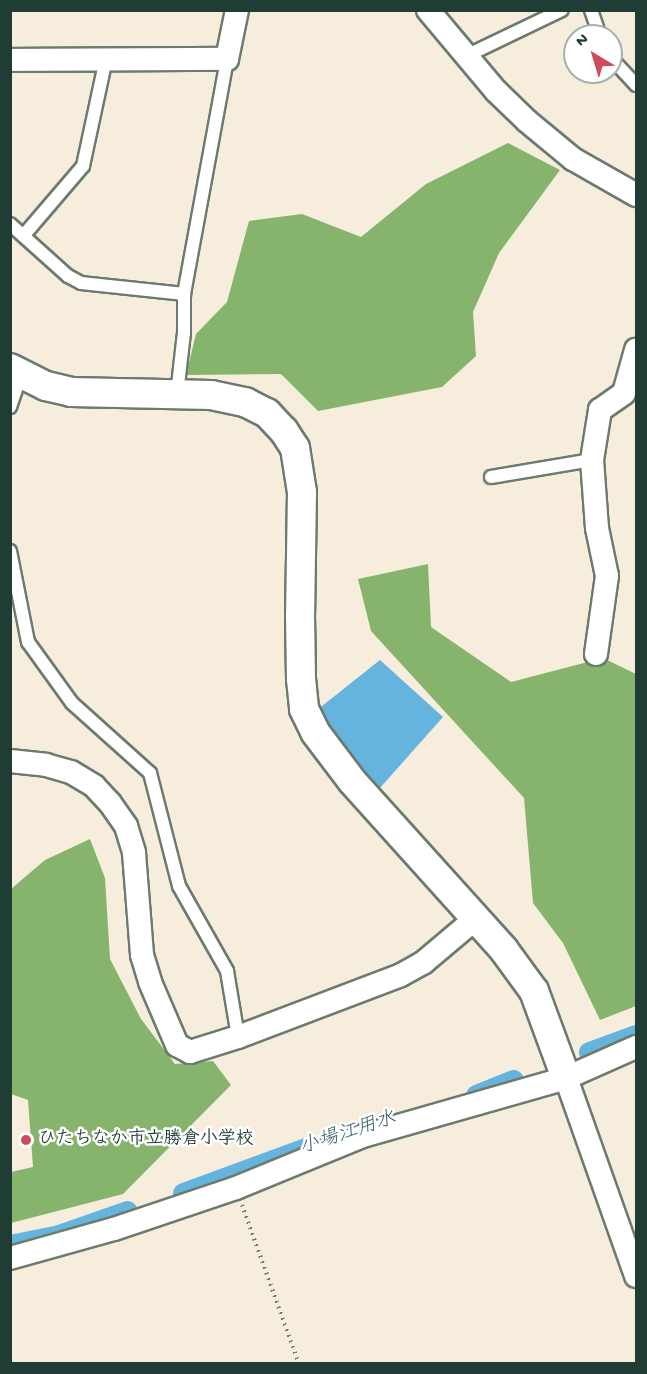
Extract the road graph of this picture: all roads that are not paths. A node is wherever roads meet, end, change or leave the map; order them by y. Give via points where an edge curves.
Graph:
1 (237, 10) edge
2 (428, 10) edge
3 (562, 10) edge
4 (466, 56) junction
5 (228, 58) junction
6 (106, 59) junction
7 (10, 60) edge
8 (623, 71) edge
9 (636, 85) edge
10 (636, 195) edge
11 (10, 224) edge
12 (24, 235) junction
13 (184, 294) junction
14 (636, 350) edge
15 (16, 371) edge
16 (177, 394) junction
17 (630, 395) edge
18 (10, 407) edge
19 (592, 460) junction
20 (491, 477) dead end
21 (10, 551) edge
22 (596, 654) dead end
23 (10, 761) edge
24 (475, 919) junction
25 (238, 1037) junction
26 (636, 1047) edge
27 (566, 1078) junction
28 (10, 1258) edge
29 (636, 1276) edge

1 - 5 street
2 - 4 street
3 - 4 lane
4 - 10 street via 496,91 573,159
5 - 6 street
5 - 13 lane
6 - 7 street
6 - 12 lane via 83,166
8 - 9 lane
11 - 12 lane
12 - 13 lane via 68,276 81,283
13 - 16 lane
14 - 17 street
15 - 16 street via 45,386 71,392
15 - 18 lane
16 - 24 street via 245,402 267,413 295,448 302,492 300,637 304,709 315,732 352,781
17 - 19 street via 600,410
19 - 20 lane
19 - 22 street via 597,528 607,576
21 - 25 lane via 28,642 72,703 150,773 179,886 227,971
23 - 25 street via 71,772 93,786 126,826 134,853 142,955 177,1045 190,1052
24 - 25 street via 424,962 401,975
24 - 27 street via 534,991
26 - 27 street
27 - 28 street via 363,1136 236,1188 114,1229
27 - 29 street

